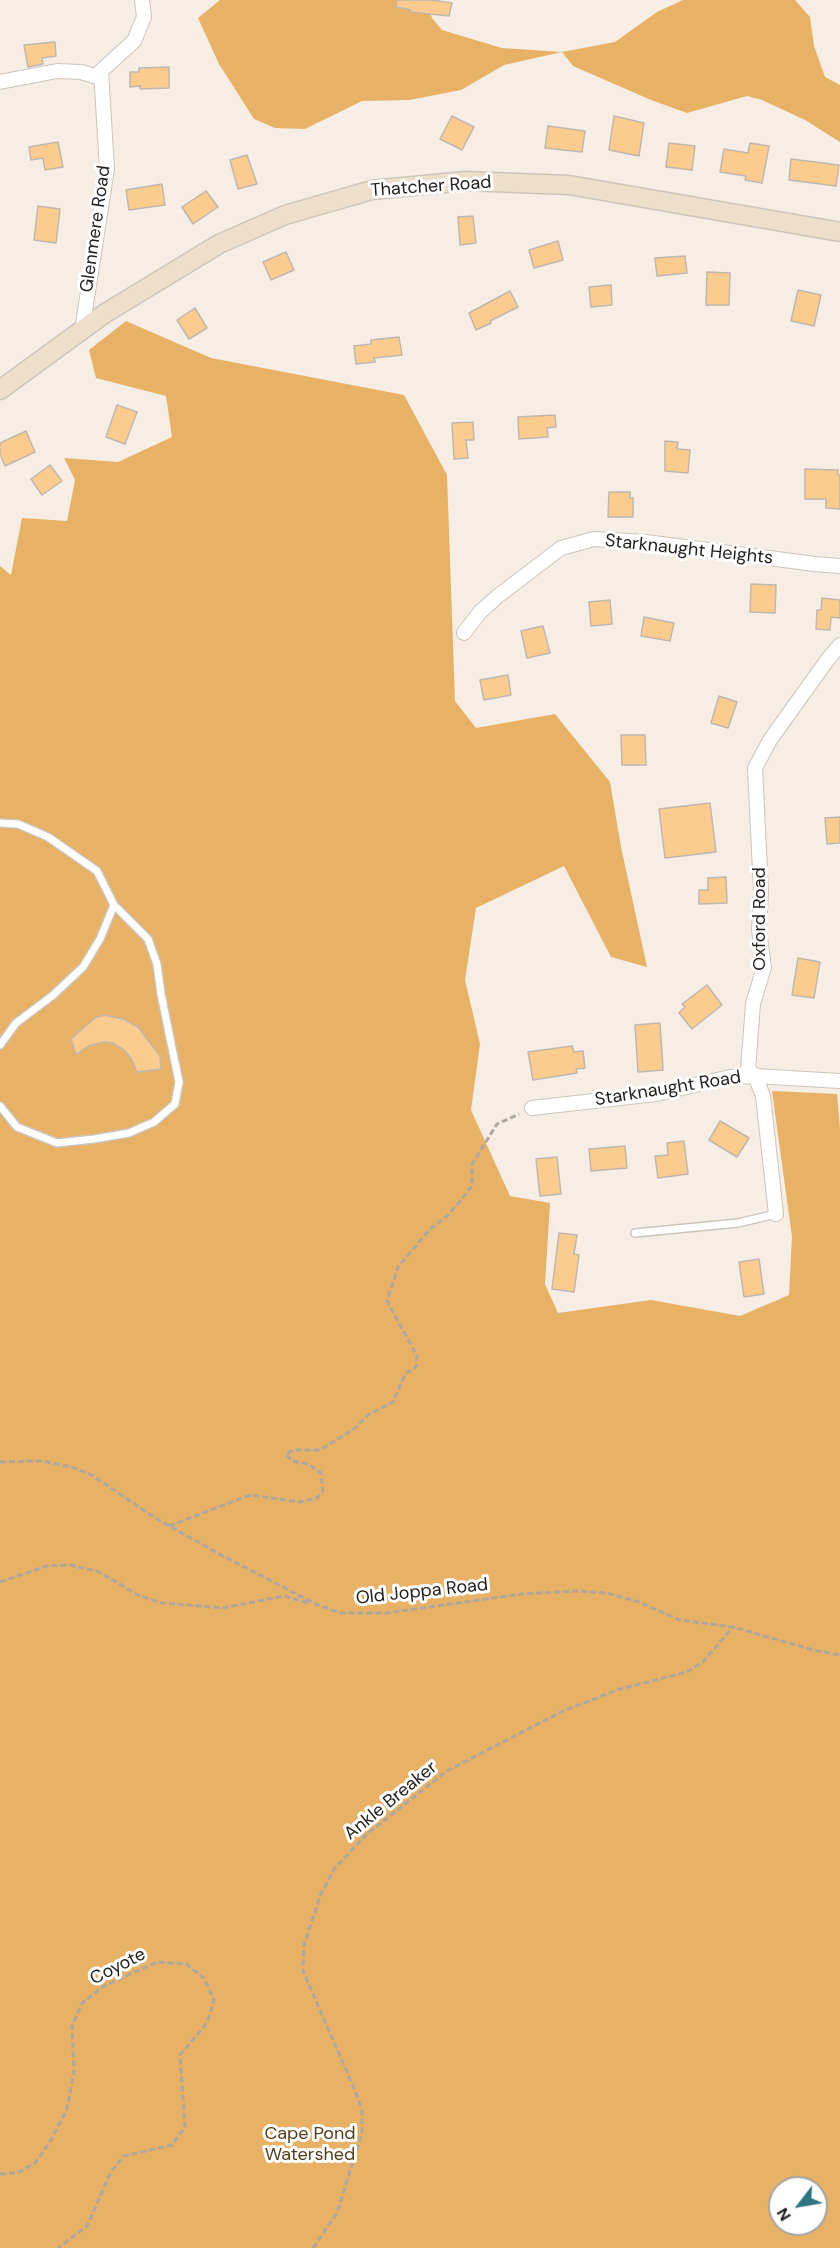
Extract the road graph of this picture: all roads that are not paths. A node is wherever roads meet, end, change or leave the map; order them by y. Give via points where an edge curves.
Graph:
1 (142, 0) edge
2 (101, 78) junction
3 (0, 82) edge
4 (840, 232) edge
5 (82, 330) junction
6 (0, 390) edge
7 (840, 566) edge
8 (464, 633) dead end
9 (840, 645) edge
10 (0, 823) edge
11 (114, 905) junction
12 (0, 1045) edge
13 (755, 1076) junction
14 (840, 1081) edge
15 (0, 1106) edge
16 (532, 1108) road end
17 (776, 1214) joint
18 (635, 1233) dead end

1 - 2 street via 144,17 134,41 101,70
2 - 3 street via 57,71
2 - 5 street, Glenmere Road via 107,169
4 - 5 main road, Thatcher Road via 568,185 465,181 372,190 285,215 219,244
5 - 6 main road, Thatcher Road
7 - 8 street, Starknaught Heights via 594,539 561,548 498,596
9 - 13 street, Oxford Road via 770,741 755,768 759,930 764,967 753,1004 748,1069
10 - 11 lane via 18,824 68,849 97,871
11 - 12 lane via 83,967 16,1023
11 - 15 lane via 148,939 157,964 179,1082 175,1104 154,1122 129,1133 57,1143 16,1127
13 - 14 street, Starknaught Road
13 - 16 street, Starknaught Road via 730,1077 656,1094
13 - 17 street, Oxford Road via 763,1096
17 - 18 lane via 727,1224

